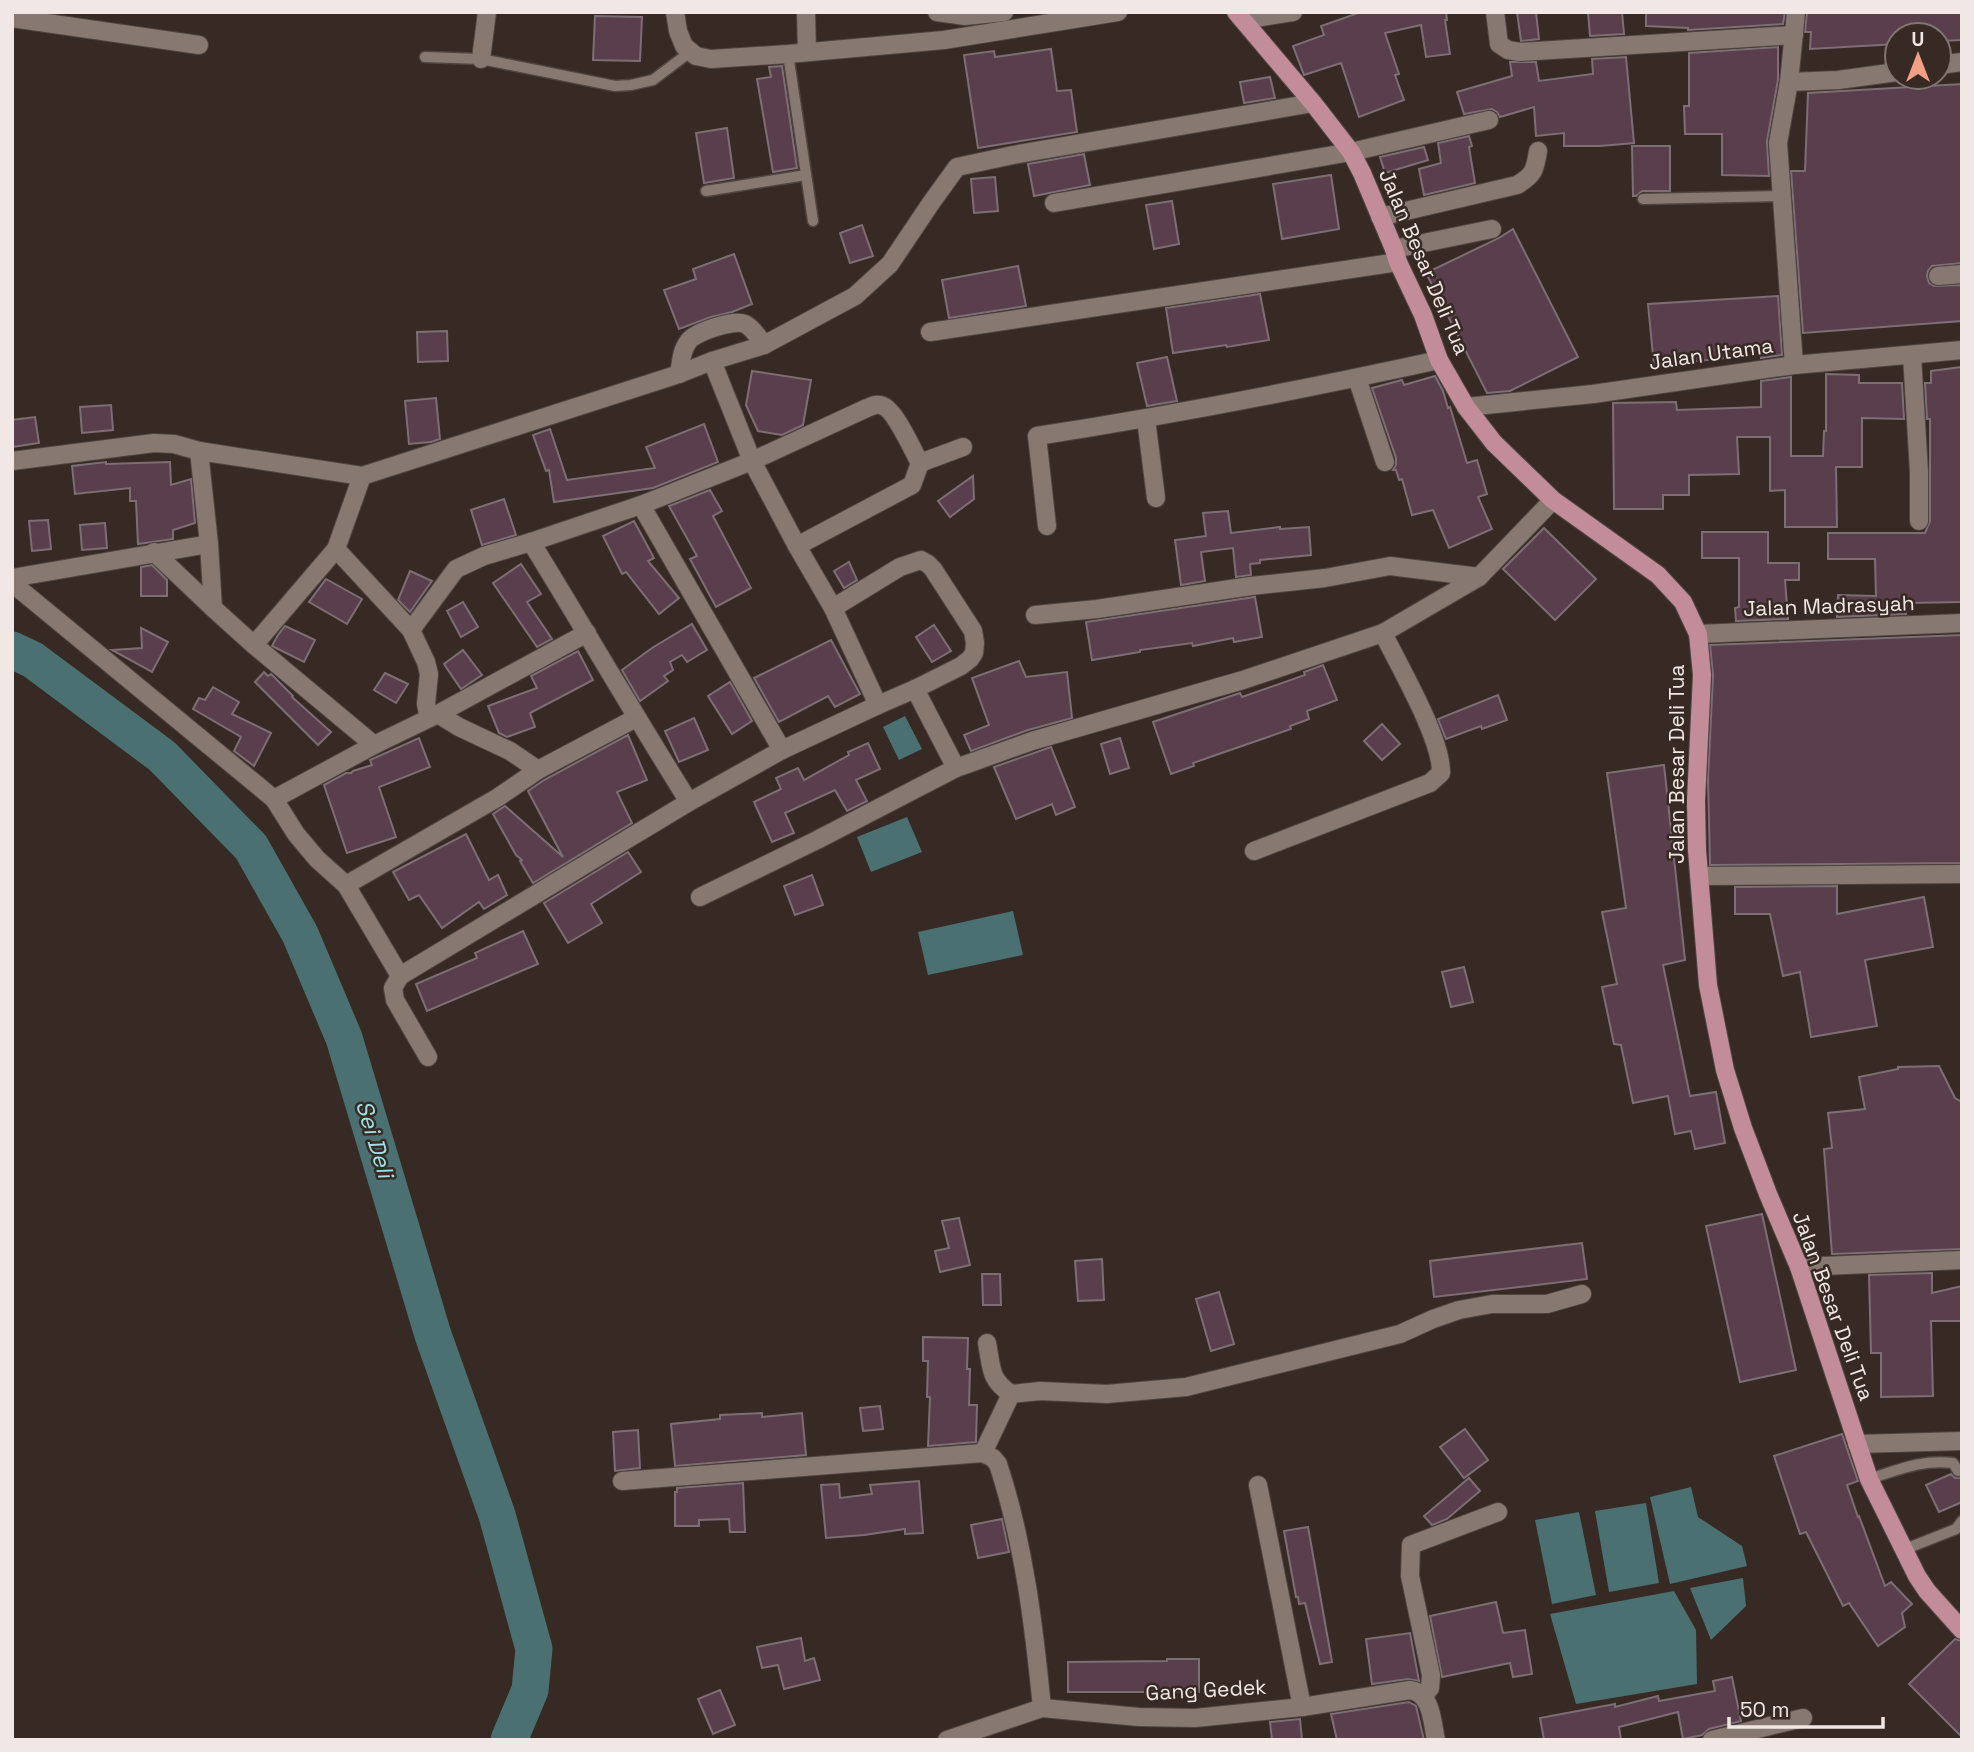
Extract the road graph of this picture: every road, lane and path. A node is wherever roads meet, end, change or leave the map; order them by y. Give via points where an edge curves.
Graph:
1 (488, 12) edge
2 (675, 12) edge
3 (806, 12) edge
4 (937, 12) edge
5 (1003, 12) edge
6 (1118, 12) edge
7 (1293, 12) edge
8 (1495, 12) edge
9 (1796, 12) edge
10 (1240, 16) edge
11 (21, 17) edge
12 (1794, 35) junction
13 (199, 45) dead end
14 (690, 52) junction
15 (807, 52) junction
16 (788, 54) junction
17 (425, 57) dead end
18 (481, 59) junction
19 (1883, 74) edge
20 (1788, 82) junction
21 (1313, 103) junction
22 (1489, 120) dead end
23 (1538, 150) dead end
24 (1351, 152) junction
25 (806, 175) junction
26 (706, 191) dead end
27 (1780, 196) junction
28 (1643, 199) dead end
29 (1054, 203) dead end
30 (1380, 217) junction
31 (813, 221) dead end
32 (1492, 229) dead end
33 (1396, 256) junction
34 (1962, 274) edge
35 (1938, 276) dead end
36 (930, 332) dead end
37 (764, 345) junction
38 (1962, 350) edge
39 (1912, 356) junction
40 (1439, 360) junction
41 (712, 361) junction
42 (1794, 365) junction
43 (679, 374) junction
44 (1357, 378) junction
45 (1466, 407) junction
46 (1146, 419) junction
47 (963, 447) dead end
48 (199, 451) junction
49 (12, 461) edge
50 (752, 461) junction
51 (1385, 462) dead end
52 (920, 463) junction
53 (362, 476) junction
54 (1156, 498) dead end
55 (1553, 500) junction
56 (641, 505) junction
57 (1919, 521) dead end
58 (1047, 526) dead end
59 (531, 542) junction
60 (209, 544) junction
61 (797, 546) junction
62 (336, 549) junction
63 (154, 552) junction
64 (1479, 576) junction
65 (12, 581) edge
66 (213, 608) junction
67 (832, 608) junction
68 (1035, 615) dead end
69 (1962, 623) edge
70 (411, 630) junction
71 (1383, 633) junction
72 (587, 634) junction
73 (1698, 634) junction
74 (254, 645) junction
75 (915, 689) junction
76 (878, 705) junction
77 (433, 716) junction
78 (636, 718) junction
79 (374, 745) junction
80 (782, 750) junction
81 (956, 768) junction
82 (538, 770) junction
83 (274, 799) junction
84 (689, 802) junction
85 (1254, 851) dead end
86 (1962, 874) edge
87 (1700, 876) junction
88 (346, 885) junction
89 (700, 897) dead end
90 (400, 976) junction
91 (428, 1057) dead end
92 (1962, 1260) edge
93 (1799, 1267) junction
94 (1582, 1294) dead end
95 (987, 1343) dead end
96 (1011, 1394) junction
97 (1962, 1441) edge
98 (1857, 1444) junction
99 (983, 1452) junction
100 (1958, 1471) dead end
101 (1869, 1479) junction
102 (622, 1481) dead end
103 (1258, 1485) dead end
104 (1498, 1512) dead end
105 (1962, 1521) edge
106 (1903, 1550) junction
107 (1958, 1622) edge
108 (1424, 1695) junction
109 (1302, 1707) junction
110 (1042, 1708) junction
111 (1803, 1718) dead end
112 (947, 1740) edge
113 (1436, 1740) edge
114 (1712, 1740) edge

1 - 18 street
2 - 14 street via 681,39
3 - 15 street
4 - 5 street via 965,16
6 - 15 street via 944,40
7 - 10 street
8 - 12 street via 1499,44 1520,52
9 - 12 street
10 - 21 main road, Jalan Besar Deli Tua
11 - 13 street
12 - 20 street
14 - 16 street via 711,58
14 - 18 lane via 653,80 615,86
15 - 16 street
16 - 25 lane
17 - 18 lane
19 - 20 street
20 - 27 street via 1778,143
21 - 24 main road, Jalan Besar Deli Tua
21 - 37 street via 957,167 890,264 855,296
22 - 24 street
23 - 30 street via 1529,178 1517,185
24 - 29 street
24 - 30 main road, Jalan Besar Deli Tua
25 - 26 lane
25 - 31 lane
27 - 28 lane
27 - 42 street
30 - 33 main road, Jalan Besar Deli Tua
32 - 33 street
33 - 36 street
33 - 40 main road, Jalan Besar Deli Tua
34 - 35 street
37 - 41 street
37 - 43 street via 743,323 700,333 689,339
38 - 39 street, Jalan Utama
39 - 42 street, Jalan Utama
39 - 57 street
40 - 44 street
40 - 45 main road, Jalan Besar Deli Tua
41 - 43 street
41 - 50 street
42 - 45 street, Jalan Utama
43 - 53 street
44 - 46 street
44 - 51 street
45 - 55 main road, Jalan Besar Deli Tua via 1501,451
46 - 54 street
46 - 58 street via 1037,436
47 - 52 street
48 - 49 street via 154,443
48 - 53 street
48 - 60 street
50 - 52 street via 877,405 885,406 893,416
50 - 56 street
50 - 61 street
52 - 61 street via 908,488
53 - 62 street
55 - 64 street
55 - 73 main road, Jalan Besar Deli Tua via 1658,575 1683,602
56 - 59 street
56 - 80 street
59 - 70 street via 456,569
59 - 72 street
60 - 63 street
60 - 66 street
61 - 67 street
62 - 70 street
62 - 74 street
63 - 65 street
63 - 66 street
64 - 68 street via 1390,566
64 - 71 street
65 - 83 street
66 - 74 street
67 - 75 street via 909,563 920,560 928,564 973,631 974,653 961,666
67 - 76 street
69 - 73 street, Jalan Madrasyah
70 - 77 street via 426,662 426,704
71 - 81 street
71 - 85 street via 1426,722 1441,773 1430,783
72 - 77 street
72 - 78 street
73 - 87 main road, Jalan Besar Deli Tua via 1702,675 1696,801
74 - 79 street
75 - 76 street
75 - 81 street
76 - 80 street
77 - 79 street
77 - 82 street via 510,751
78 - 82 street
78 - 84 street
79 - 83 street
80 - 84 street
81 - 89 street
82 - 88 street
83 - 88 street via 296,834
84 - 90 street
86 - 87 street
87 - 93 main road, Jalan Besar Deli Tua via 1708,985 1726,1070 1743,1128
88 - 90 street
90 - 91 street via 393,988 395,1000
92 - 93 street
93 - 98 main road, Jalan Besar Deli Tua
94 - 96 street via 1547,1304 1492,1304 1459,1310 1400,1334 1186,1387 1107,1394
95 - 96 street via 994,1379
96 - 99 street
97 - 98 street
98 - 101 main road, Jalan Besar Deli Tua
99 - 102 street
99 - 110 street via 998,1464 1014,1525 1033,1623
100 - 101 lane via 1953,1463 1937,1461
101 - 106 main road, Jalan Besar Deli Tua
103 - 109 street
104 - 108 street via 1411,1545 1410,1576 1431,1675
105 - 106 lane via 1956,1529
106 - 107 main road, Jalan Besar Deli Tua via 1927,1591
108 - 109 street, Gang Gedek via 1410,1690
108 - 113 street
109 - 110 street, Gang Gedek via 1195,1718
110 - 112 street, Gang Gedek
111 - 114 street

